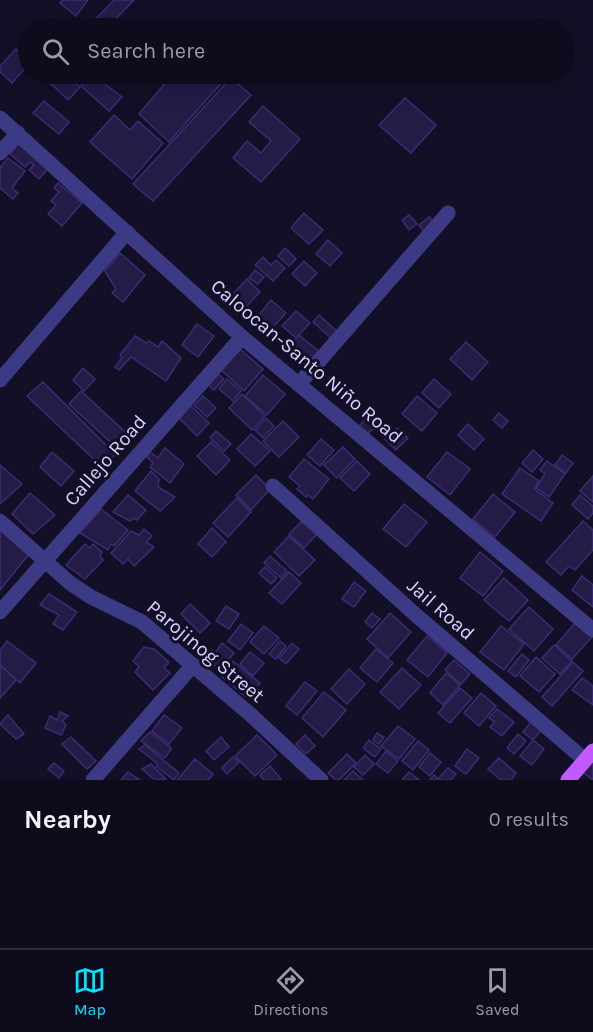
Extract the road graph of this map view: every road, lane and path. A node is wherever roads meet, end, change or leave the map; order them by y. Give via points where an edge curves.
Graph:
1 (0, 118) edge
2 (18, 133) junction
3 (0, 153) edge
4 (448, 213) dead end
5 (127, 232) junction
6 (243, 337) junction
7 (0, 380) edge
8 (299, 384) junction
9 (273, 486) dead end
10 (0, 521) edge
11 (45, 561) junction
12 (0, 612) edge
13 (593, 630) edge
14 (193, 665) junction
15 (589, 755) edge
16 (93, 780) edge
17 (321, 780) edge
18 (568, 780) edge

1 - 2 street, Caloocan-Santo Niño Road
2 - 3 street
2 - 5 street, Caloocan-Santo Niño Road
4 - 8 street
5 - 6 street, Caloocan-Santo Niño Road
5 - 7 street
6 - 8 street, Caloocan-Santo Niño Road
6 - 11 street, Callejo Road
8 - 13 street, Caloocan-Santo Niño Road
9 - 15 street, Jail Road via 417,616
10 - 11 street, Parojinog Street
11 - 12 street, Callejo Road
11 - 14 street, Parojinog Street via 91,597 142,622
14 - 16 street
14 - 17 street, Parojinog Street
15 - 18 main road

